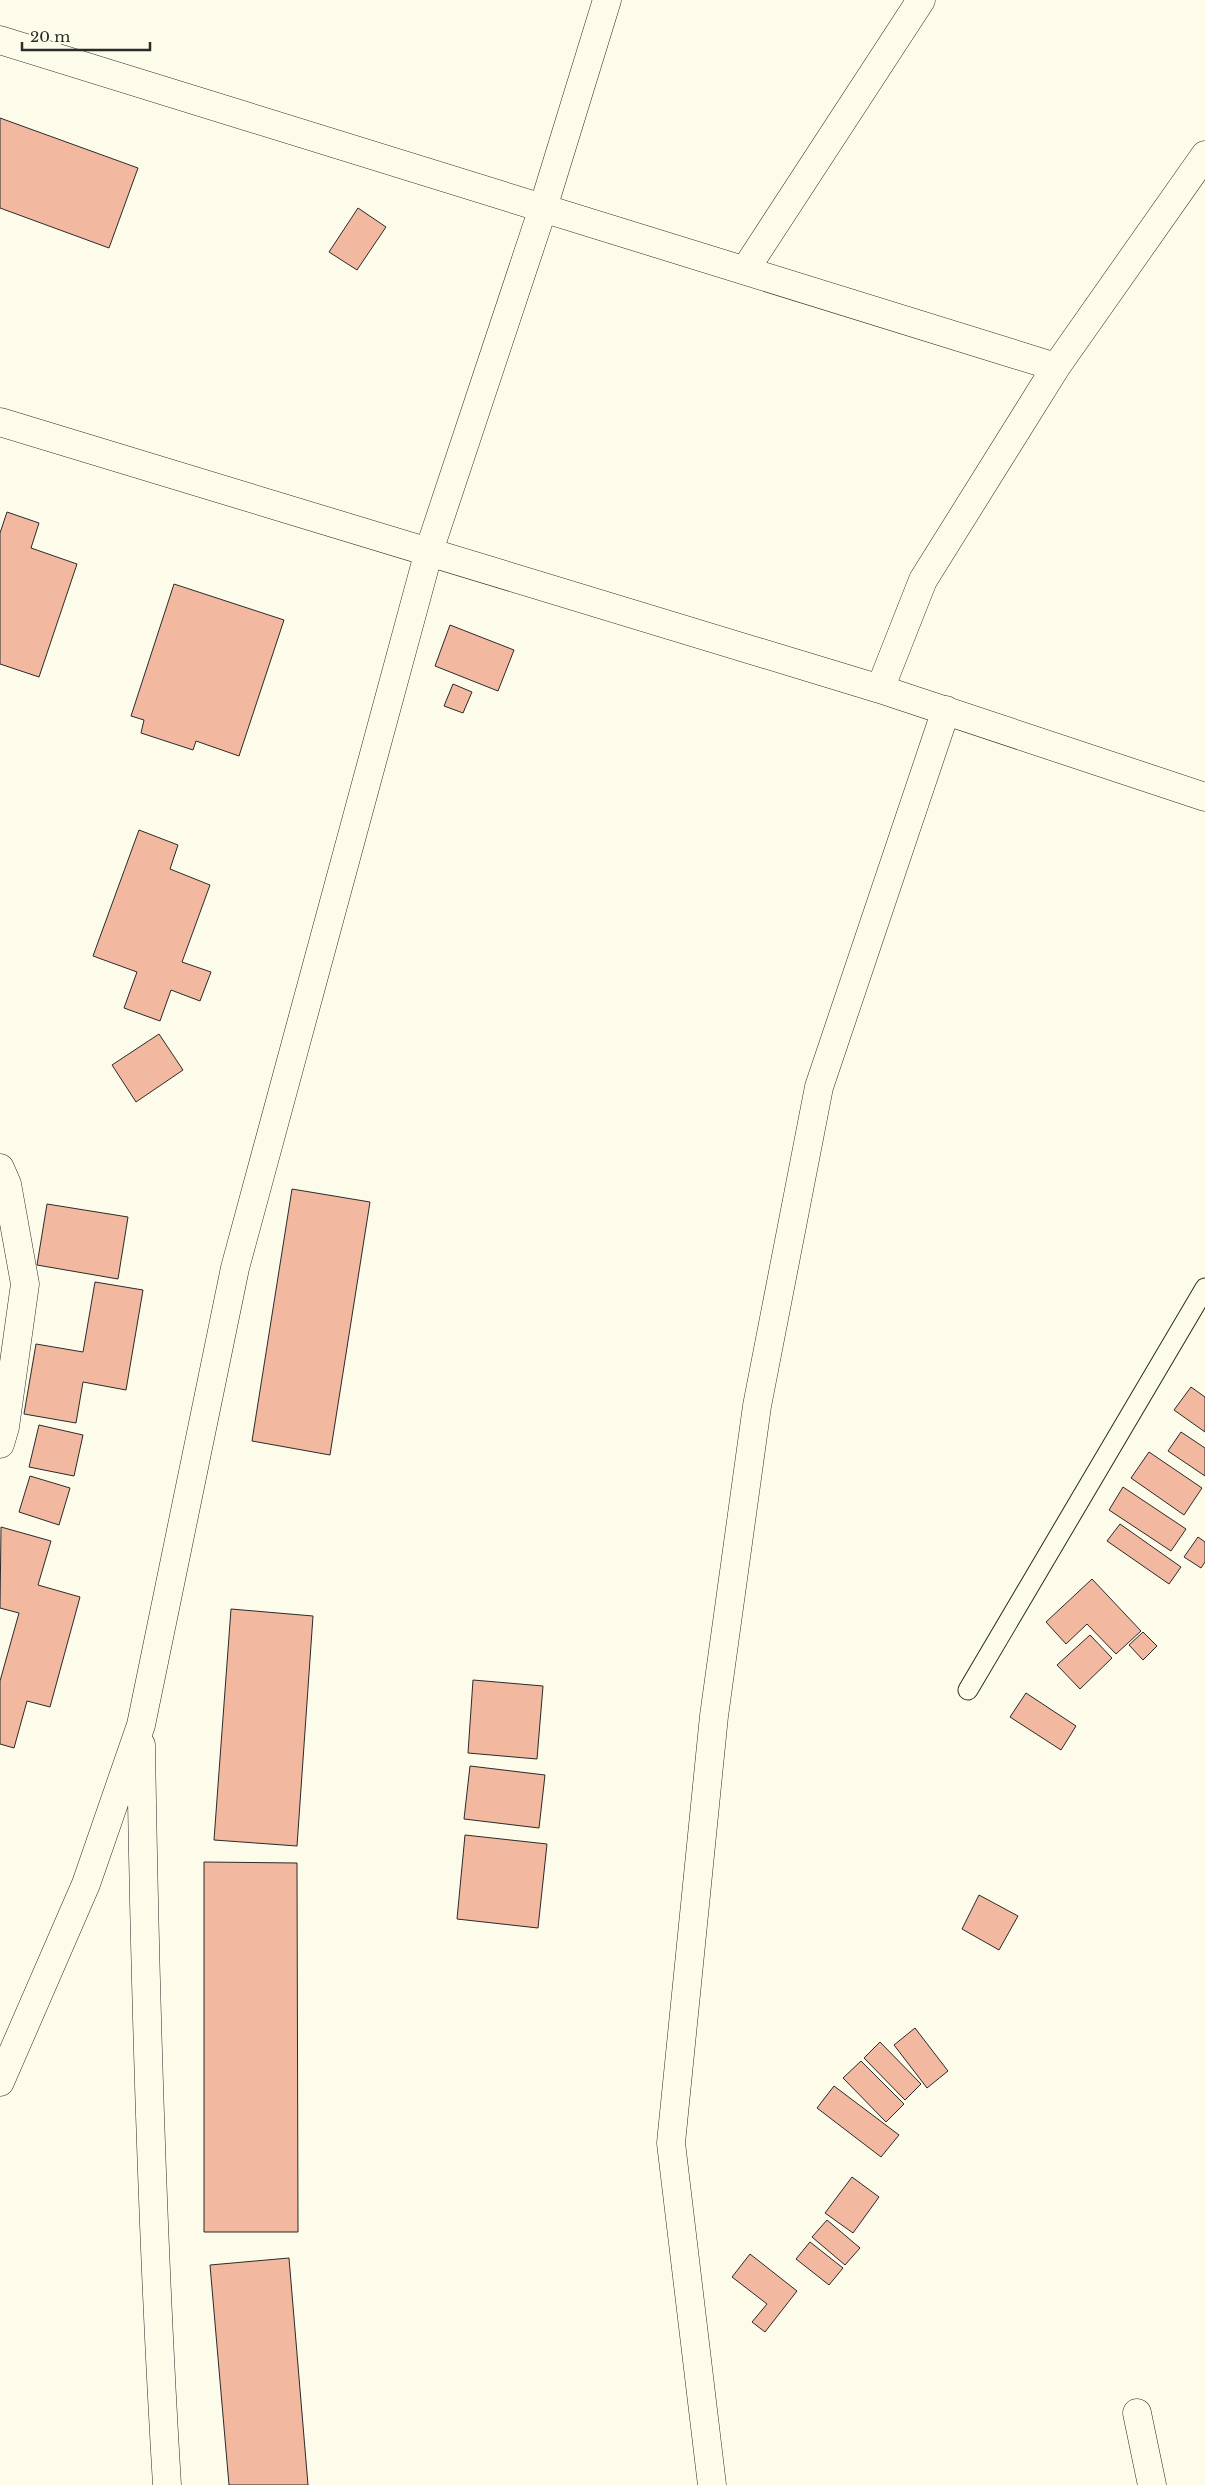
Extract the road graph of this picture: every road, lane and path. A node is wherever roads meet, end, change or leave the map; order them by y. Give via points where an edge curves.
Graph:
1 (607, 0) edge
2 (921, 0) edge
3 (0, 40) edge
4 (1205, 155) edge
5 (543, 208) junction
6 (744, 270) junction
7 (1056, 367) junction
8 (0, 422) edge
9 (429, 552) junction
10 (880, 689) junction
11 (946, 710) junction
12 (1205, 797) edge
13 (0, 1168) edge
14 (1205, 1288) edge
15 (0, 1444) edge
16 (968, 1690) dead end
17 (141, 1725) junction
18 (0, 2082) edge
19 (1137, 2413) dead end
20 (168, 2485) edge
21 (712, 2485) edge
22 (1152, 2485) edge

1 - 5 street
2 - 6 street
3 - 5 street
4 - 7 street
5 - 6 street
5 - 9 street
6 - 7 street
7 - 10 street via 923,580
8 - 9 street
9 - 10 street
9 - 17 street via 235,1268
10 - 11 street
11 - 12 street
11 - 21 street via 819,1087 757,1406 714,1716 671,2143
13 - 15 street via 7,1184 26,1284 6,1427
14 - 16 lane
17 - 18 street via 86,1884
17 - 20 street via 146,2033 156,2306
19 - 22 street

